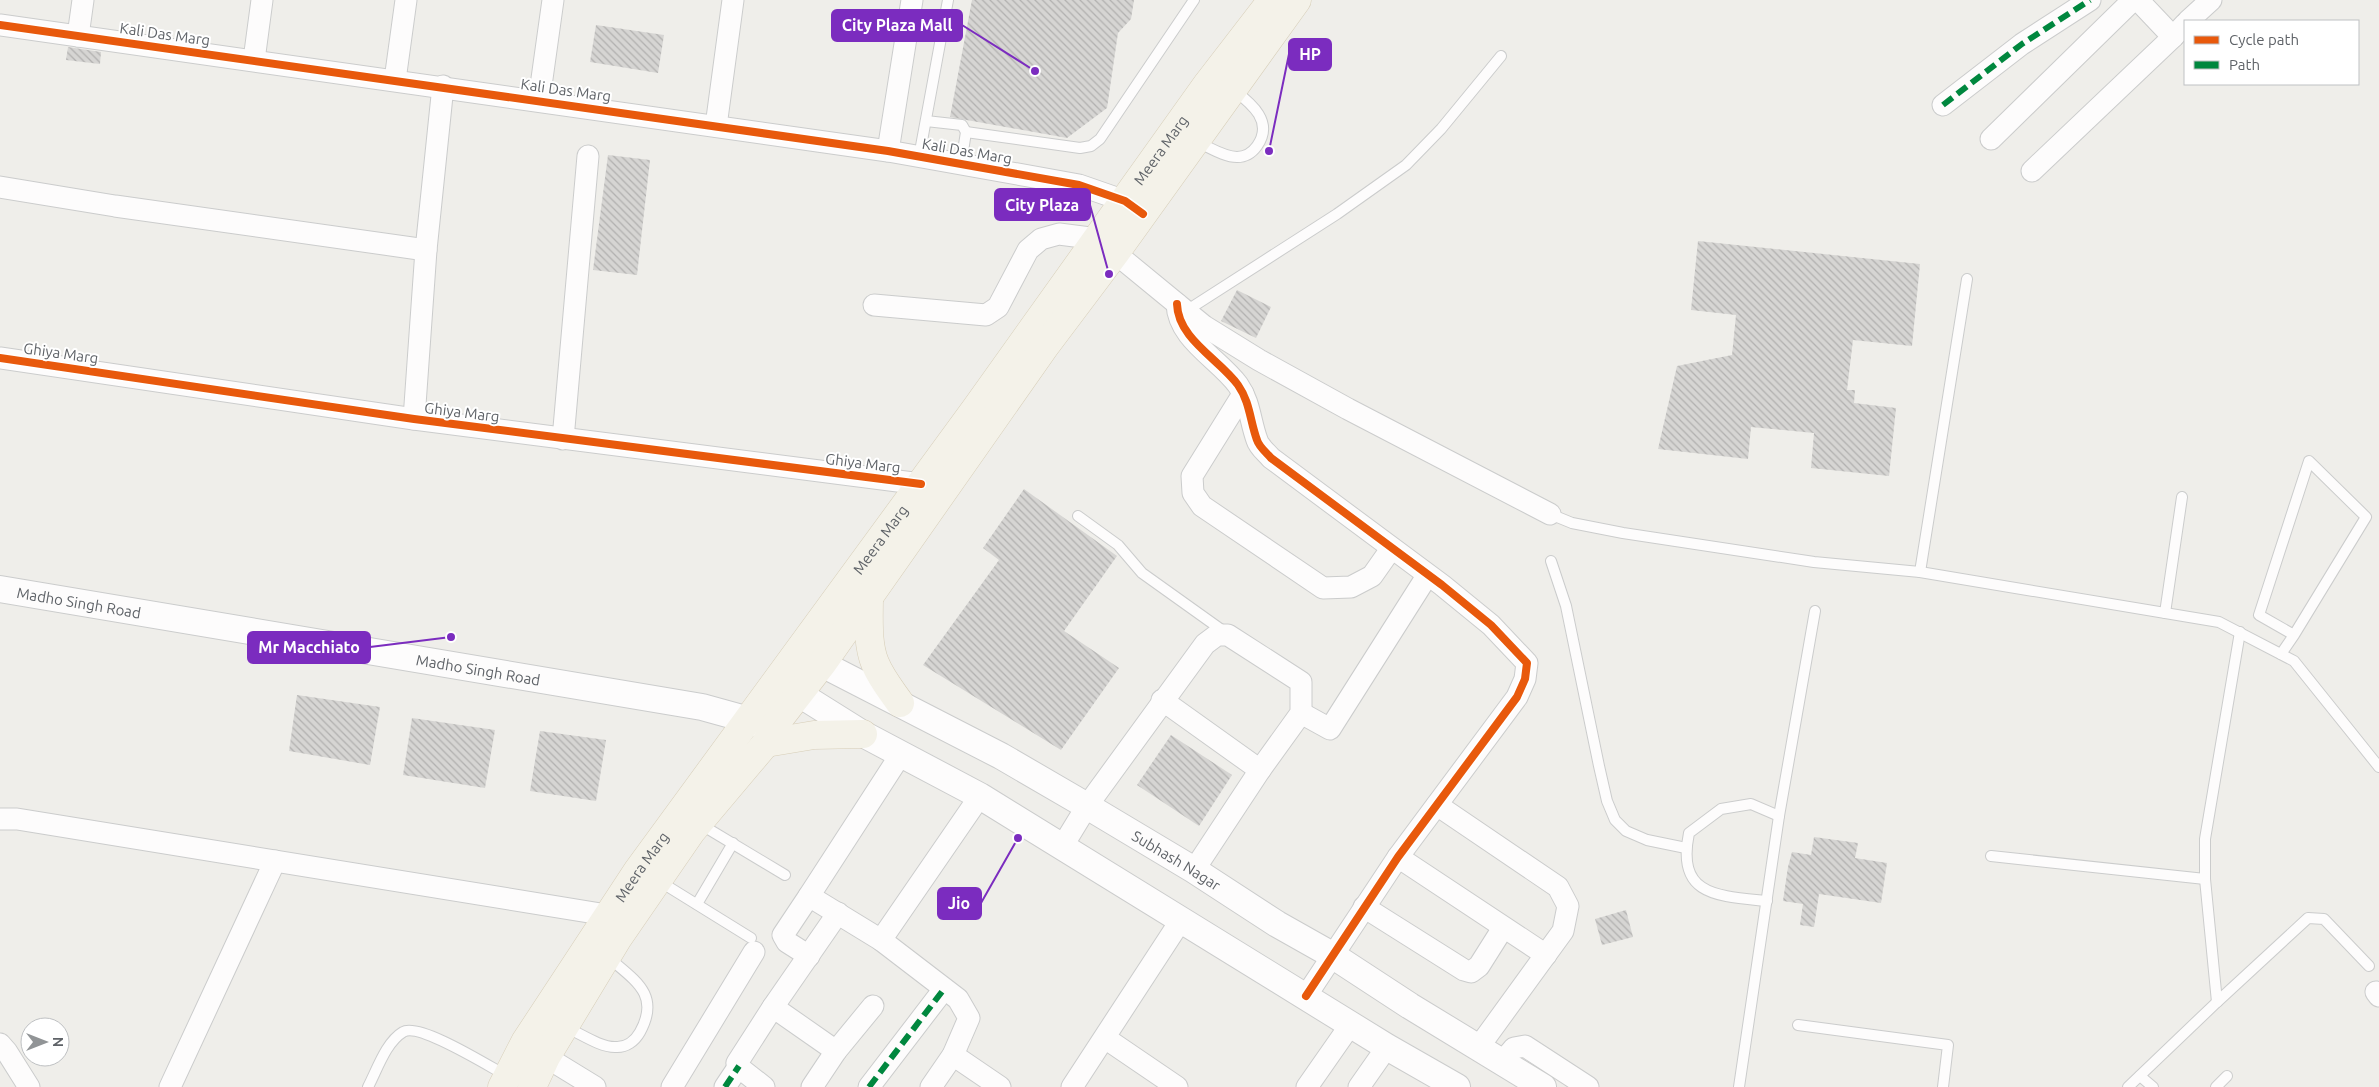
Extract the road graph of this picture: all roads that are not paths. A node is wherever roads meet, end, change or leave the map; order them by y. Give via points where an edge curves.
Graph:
1 (84, 0) edge
2 (262, 0) edge
3 (406, 0) edge
4 (553, 0) edge
5 (733, 0) edge
6 (912, 0) edge
7 (948, 0) edge
8 (1194, 0) edge
9 (1272, 0) edge
10 (1297, 0) edge
11 (2090, 0) edge
12 (2133, 0) edge
13 (2138, 0) edge
14 (2211, 0) edge
15 (2189, 20) edge
16 (0, 25) edge
17 (2179, 31) edge
18 (78, 36) junction
19 (1501, 56) dead end
20 (254, 60) junction
21 (395, 80) junction
22 (443, 86) junction
23 (1234, 89) junction
24 (539, 100) junction
25 (1943, 105) dead end
26 (926, 122) junction
27 (716, 126) junction
28 (966, 132) junction
29 (1990, 139) dead end
30 (1196, 142) junction
31 (888, 151) junction
32 (588, 156) dead end
33 (919, 157) junction
34 (961, 164) junction
35 (2032, 171) dead end
36 (0, 187) edge
37 (1134, 207) junction
38 (1107, 246) junction
39 (426, 250) junction
40 (1967, 279) dead end
41 (874, 305) dead end
42 (1181, 307) junction
43 (0, 358) edge
44 (1243, 394) junction
45 (414, 420) junction
46 (563, 439) junction
47 (921, 484) junction
48 (2182, 497) dead end
49 (1550, 514) joint
50 (1078, 516) dead end
51 (1391, 549) junction
52 (1551, 561) dead end
53 (1920, 572) junction
54 (1427, 576) junction
55 (0, 589) edge
56 (869, 596) junction
57 (1815, 611) dead end
58 (2165, 613) junction
59 (2240, 632) junction
60 (1228, 635) junction
61 (2294, 635) junction
62 (2281, 654) junction
63 (811, 656) junction
64 (788, 687) junction
65 (1162, 700) junction
66 (900, 703) junction
67 (1301, 713) junction
68 (762, 731) junction
69 (863, 734) junction
70 (901, 754) junction
71 (2379, 767) edge
72 (1260, 770) junction
73 (980, 796) junction
74 (1437, 805) junction
75 (1087, 806) junction
76 (1779, 816) junction
77 (0, 819) edge
78 (699, 823) junction
79 (733, 844) junction
80 (1062, 847) junction
81 (1686, 848) junction
82 (1991, 856) dead end
83 (1398, 857) junction
84 (275, 861) junction
85 (1194, 870) junction
86 (785, 874) dead end
87 (2205, 879) junction
88 (658, 880) junction
89 (809, 896) junction
90 (1767, 901) junction
91 (697, 904) junction
92 (1364, 907) junction
93 (838, 913) junction
94 (608, 915) junction
95 (1181, 920) junction
96 (1504, 928) junction
97 (881, 940) junction
98 (752, 945) joint
99 (1332, 954) junction
100 (1546, 955) junction
101 (608, 956) junction
102 (809, 956) junction
103 (2370, 966) dead end
104 (944, 988) junction
105 (1306, 996) junction
106 (2217, 1002) junction
107 (872, 1006) dead end
108 (773, 1007) junction
109 (1351, 1024) junction
110 (1798, 1025) dead end
111 (565, 1026) junction
112 (1104, 1038) junction
113 (0, 1044) edge
114 (1387, 1047) junction
115 (1478, 1048) junction
116 (836, 1051) junction
117 (953, 1056) junction
118 (546, 1057) junction
119 (1503, 1062) junction
120 (739, 1066) junction
121 (2140, 1076) junction
122 (2227, 1076) dead end
123 (512, 1083) edge
124 (29, 1087) edge
125 (170, 1087) edge
126 (368, 1087) edge
127 (532, 1087) edge
128 (595, 1087) edge
129 (672, 1087) edge
130 (725, 1087) edge
131 (764, 1087) edge
132 (812, 1087) edge
133 (869, 1087) edge
134 (931, 1087) edge
135 (1000, 1087) edge
136 (1072, 1087) edge
137 (1177, 1087) edge
138 (1308, 1087) edge
139 (1359, 1087) edge
140 (1457, 1087) edge
141 (1543, 1087) edge
142 (1588, 1087) edge
143 (1739, 1087) edge
144 (1943, 1087) edge
145 (2128, 1087) edge
146 (2153, 1087) edge
147 (2216, 1087) edge

1 - 18 street
2 - 20 street
3 - 21 street
4 - 24 street
5 - 27 street
6 - 31 street
7 - 26 lane
8 - 28 lane via 1100,139 1090,146 1080,148
9 - 37 main road, Meera Marg via 1208,83
10 - 23 main road, Meera Marg
11 - 25 street via 2028,39
12 - 29 street
13 - 17 street
14 - 15 street
16 - 18 street, Kali Das Marg
17 - 35 street
18 - 20 street, Kali Das Marg
19 - 42 lane via 1441,129 1406,165 1337,214
20 - 21 street, Kali Das Marg
21 - 22 street, Kali Das Marg
22 - 24 street, Kali Das Marg
22 - 39 street
23 - 30 main road, Meera Marg
23 - 30 lane via 1253,105 1261,118 1263,132 1258,145 1249,154 1234,157
24 - 27 street, Kali Das Marg
26 - 28 lane via 962,125
26 - 33 lane
27 - 31 street, Kali Das Marg
28 - 34 lane
30 - 37 main road, Meera Marg
31 - 33 street, Kali Das Marg
32 - 46 street
33 - 34 street, Kali Das Marg
34 - 37 street, Kali Das Marg via 1079,185
36 - 39 street
37 - 38 main road, Meera Marg
38 - 41 street via 1059,234 1041,239 1028,250 998,306 986,315
38 - 42 street
38 - 47 main road, Meera Marg
38 - 56 main road, Meera Marg via 1046,345
39 - 45 street
40 - 53 lane
42 - 44 street via 1177,314 1189,336 1219,364
42 - 49 street via 1204,326 1276,369
43 - 45 street, Ghiya Marg
44 - 51 street via 1251,410 1257,442 1271,458
44 - 51 street via 1192,476 1193,494 1202,506 1323,588 1351,587 1372,576
45 - 46 street, Ghiya Marg
46 - 47 street, Ghiya Marg
47 - 63 main road, Meera Marg
48 - 58 lane
49 - 53 lane via 1572,523 1623,533 1814,562
50 - 60 lane via 1118,545 1142,573
51 - 54 street
52 - 81 lane via 1566,606 1598,766 1615,820 1626,831 1647,840
53 - 58 lane
54 - 67 street via 1330,729
54 - 74 street via 1491,625 1527,663 1518,697
55 - 68 street, Madho Singh Road via 702,707
56 - 63 main road, Meera Marg
56 - 66 main road via 874,661
57 - 76 lane
58 - 59 lane via 2220,622
59 - 62 lane
59 - 87 lane via 2205,839
60 - 65 street via 1218,635 1205,644
60 - 67 street via 1301,682
61 - 61 lane via 2366,517 2309,461 2259,615
61 - 62 lane
62 - 71 lane via 2294,661
63 - 64 main road, Meera Marg
63 - 66 street, Subhash Nagar
64 - 68 main road, Meera Marg
64 - 69 street
65 - 72 street
65 - 75 street
66 - 75 street, Subhash Nagar
67 - 72 street
68 - 69 main road
68 - 78 main road, Meera Marg
68 - 94 main road, Meera Marg via 638,870
69 - 70 street
70 - 73 street
70 - 89 street
72 - 85 street
73 - 80 street
73 - 97 street
74 - 83 street
74 - 100 street via 1558,887 1568,906 1563,931
75 - 80 street
75 - 85 street, Subhash Nagar
76 - 81 lane via 1751,804 1721,809 1689,833
76 - 90 lane
77 - 84 street via 17,819
78 - 79 lane
78 - 88 main road, Meera Marg
79 - 86 lane
79 - 91 lane
80 - 95 street
81 - 90 lane via 1688,874 1704,890 1728,897
82 - 87 lane
83 - 92 street
83 - 96 street
84 - 94 street
84 - 125 street
85 - 99 street, Subhash Nagar via 1277,924
87 - 106 lane
88 - 91 lane
88 - 101 main road, Meera Marg
89 - 93 street
89 - 102 street via 783,935 787,942
90 - 143 lane
91 - 98 lane
92 - 96 street via 1471,972 1479,966
92 - 99 street
93 - 97 street
93 - 102 street
94 - 123 main road, Meera Marg via 524,1042
95 - 105 street
95 - 112 street
96 - 100 street
97 - 104 street
98 - 129 street
99 - 105 street
99 - 115 street, Subhash Nagar
100 - 115 street
101 - 111 main road, Meera Marg
101 - 111 lane via 647,995 648,1015 638,1035 628,1045 613,1047
102 - 108 street
103 - 106 lane via 2324,919 2308,918
104 - 117 street via 958,999 969,1018
104 - 133 street
105 - 109 street
106 - 121 lane
107 - 116 street
108 - 116 street
108 - 120 street via 740,1057
109 - 114 street
109 - 138 street
110 - 144 lane via 1948,1045
111 - 118 main road, Meera Marg
112 - 136 street
112 - 137 street
113 - 124 street
114 - 139 street
114 - 140 street
115 - 119 street, Subhash Nagar
116 - 132 street
117 - 134 street
117 - 135 street
118 - 127 main road, Meera Marg
118 - 128 street
119 - 141 street, Subhash Nagar
119 - 142 street via 1514,1048 1525,1046
120 - 130 street
120 - 131 street
121 - 145 lane
121 - 146 lane
122 - 147 lane
123 - 126 lane via 430,1035 410,1030 392,1042

